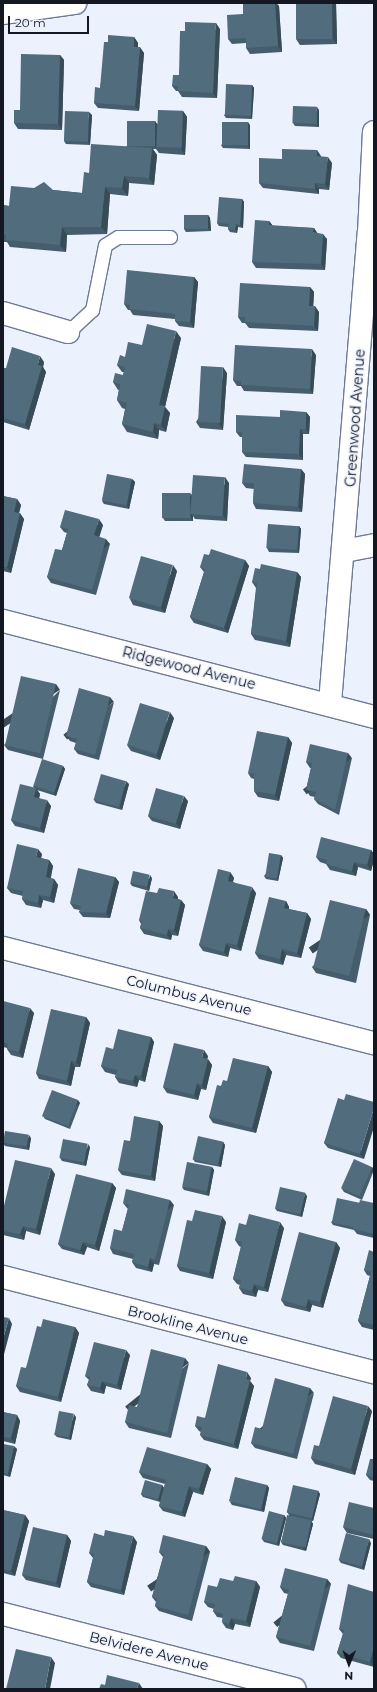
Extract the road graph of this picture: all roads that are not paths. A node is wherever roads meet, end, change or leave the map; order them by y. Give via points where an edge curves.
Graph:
1 (75, 3) edge
2 (3, 13) edge
3 (374, 132) edge
4 (372, 232) edge
5 (170, 237) dead end
6 (3, 313) edge
7 (68, 332) joint
8 (374, 545) edge
9 (344, 551) junction
10 (3, 621) edge
11 (330, 703) junction
12 (374, 717) edge
13 (3, 948) edge
14 (374, 1043) edge
15 (3, 1277) edge
16 (374, 1372) edge
17 (3, 1614) edge
18 (295, 1689) edge

1 - 2 street
3 - 4 street, Greenwood Avenue
4 - 9 street, Greenwood Avenue
5 - 7 lane via 118,237 105,245 92,310
6 - 7 street
8 - 9 street
9 - 11 street, Greenwood Avenue
10 - 11 street, Ridgewood Avenue
11 - 12 street, Ridgewood Avenue
13 - 14 street, Columbus Avenue
15 - 16 street, Brookline Avenue
17 - 18 street, Belvidere Avenue

